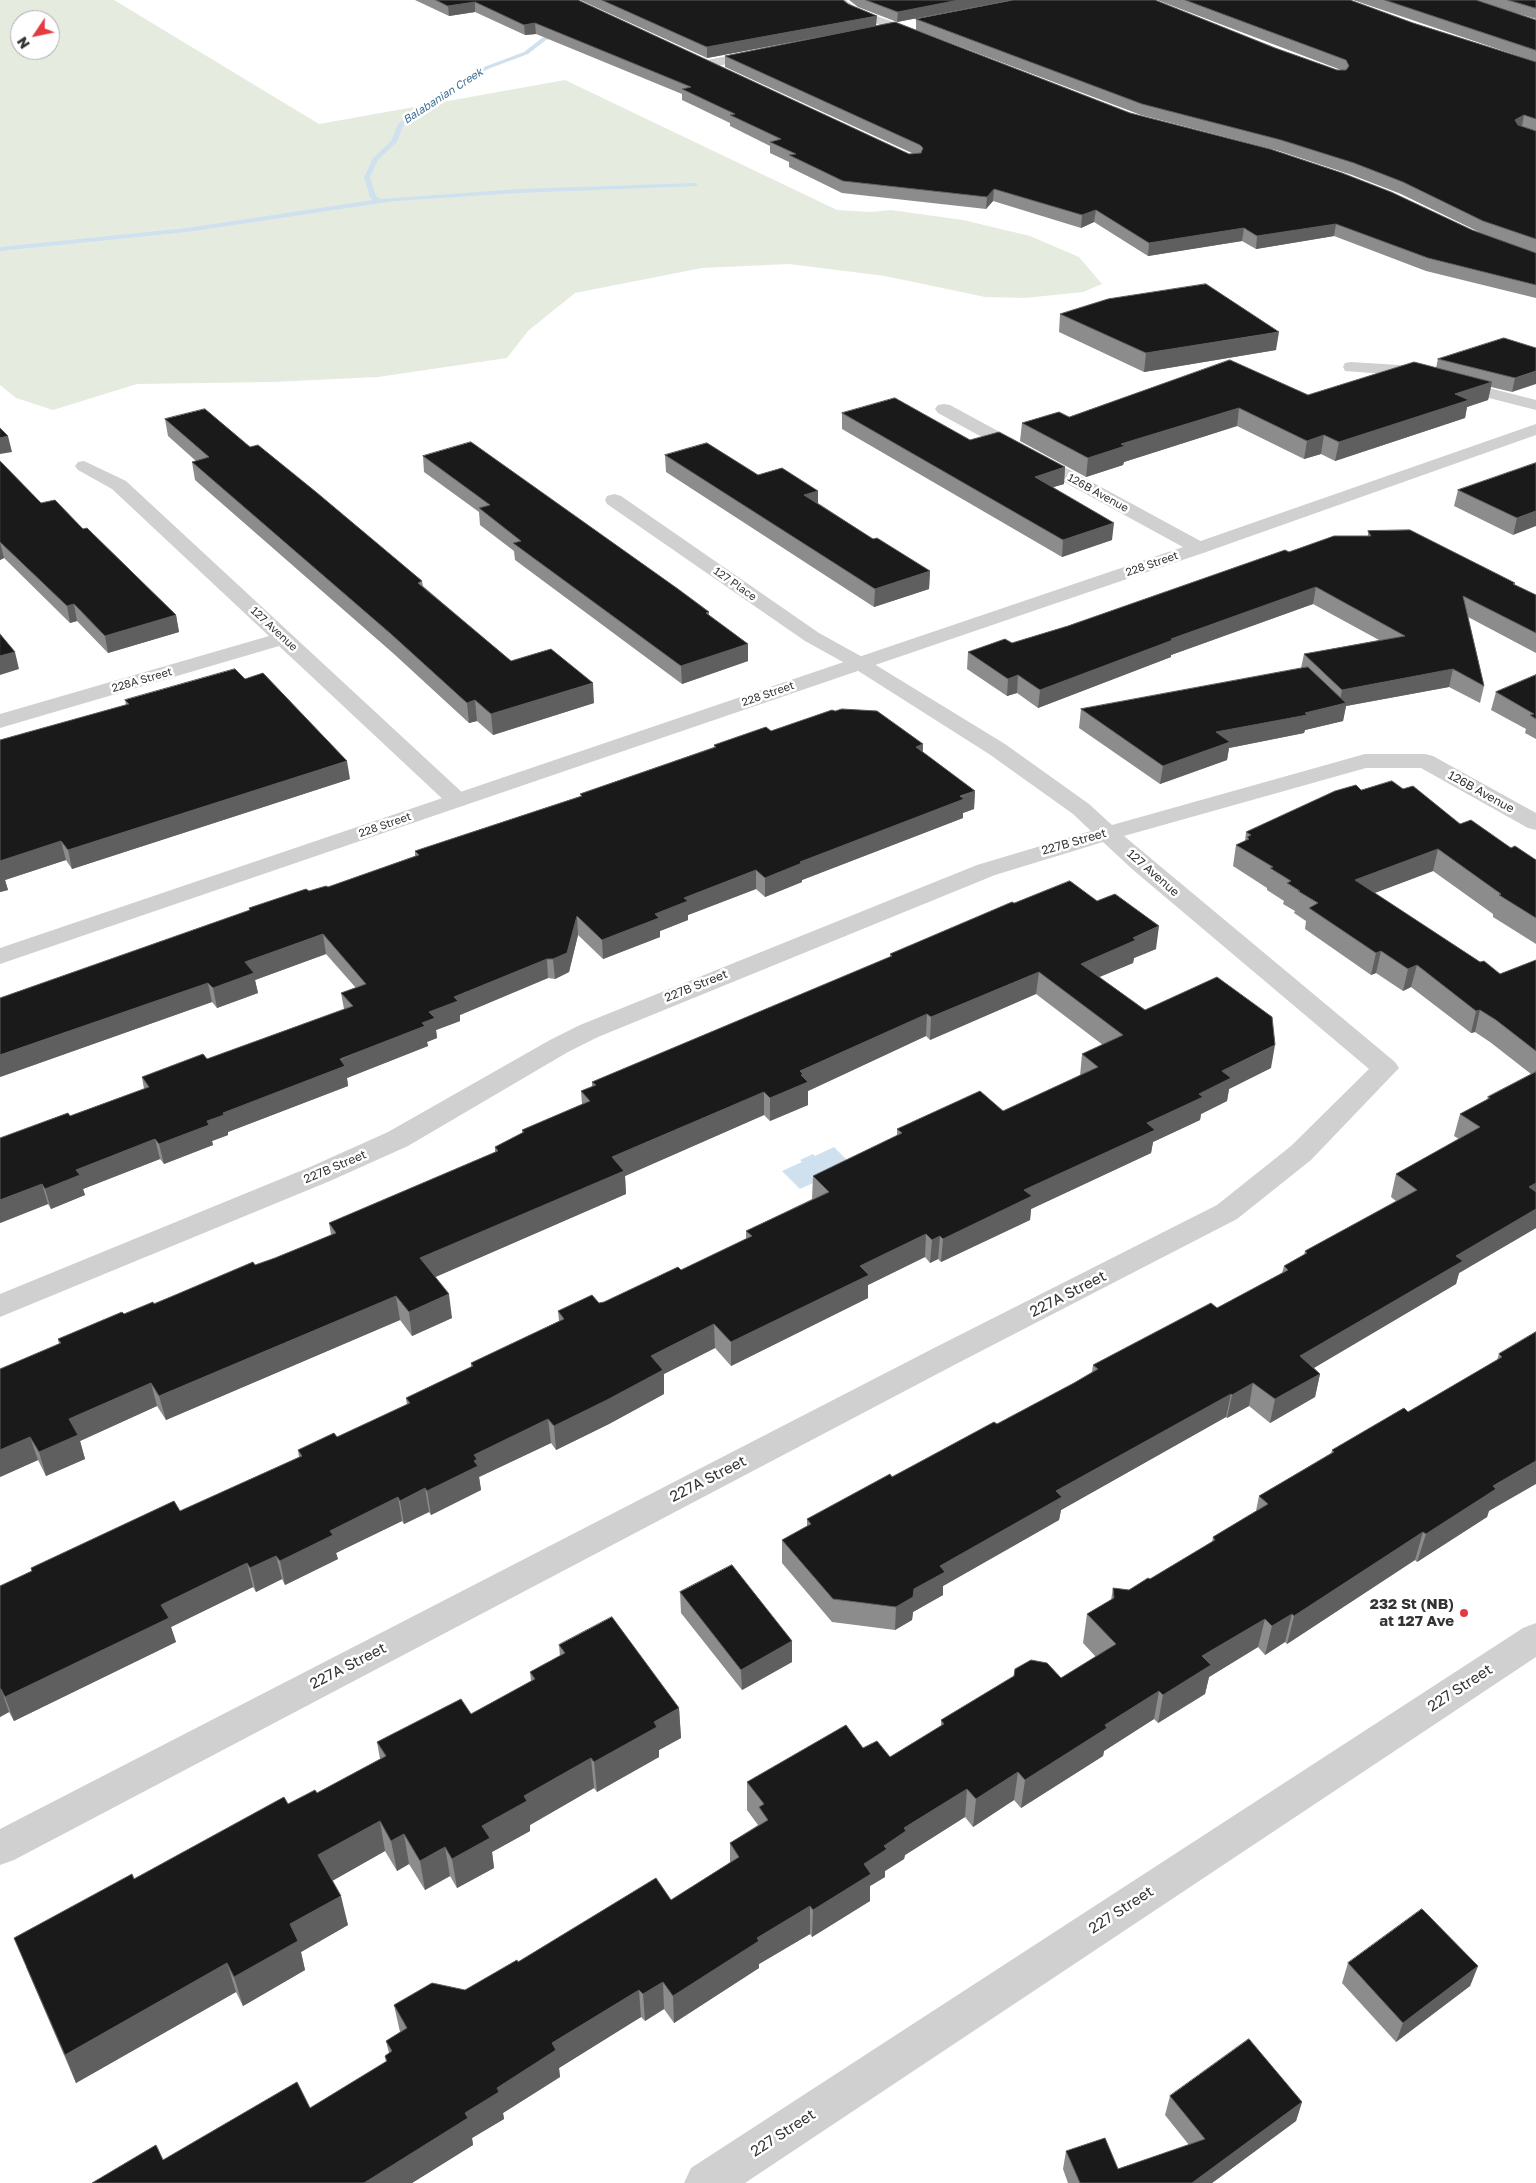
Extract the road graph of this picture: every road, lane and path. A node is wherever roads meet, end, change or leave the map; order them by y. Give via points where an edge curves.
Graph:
1 (839, 0) edge
2 (917, 24) edge
3 (896, 28) junction
4 (871, 32) edge
5 (933, 41) edge
6 (779, 50) edge
7 (730, 74) edge
8 (1351, 367) dead end
9 (1536, 405) edge
10 (944, 409) dead end
11 (1536, 429) edge
12 (84, 466) dead end
13 (614, 500) dead end
14 (1199, 548) junction
15 (284, 638) junction
16 (859, 663) junction
17 (0, 721) edge
18 (1425, 761) joint
19 (457, 800) junction
20 (1536, 823) edge
21 (1108, 832) junction
22 (0, 956) edge
23 (1385, 1068) joint
24 (0, 1306) edge
25 (1536, 1638) edge
26 (0, 1848) edge
27 (706, 2183) edge

1 - 3 street via 854,11
2 - 3 street
3 - 4 street
3 - 5 street
6 - 7 street via 704,62
8 - 9 street via 1399,370
10 - 14 street, 126B Avenue
11 - 14 street, 228 Street
12 - 15 street, 127 Avenue via 119,485
13 - 16 street, 127 Place via 812,638
14 - 16 street, 228 Street
15 - 17 street, 228A Street
15 - 19 street, 127 Avenue
16 - 19 street, 228 Street
16 - 21 street, 127 Avenue via 997,749
18 - 20 street, 126B Avenue
18 - 21 street, 227B Street via 1365,761
19 - 22 street, 228 Street
21 - 23 street, 127 Avenue
21 - 24 street, 227B Street via 986,870 628,1014 559,1046 432,1122 372,1151
23 - 26 street, 227A Street via 1301,1153 1227,1212
25 - 27 street, 227 Street

